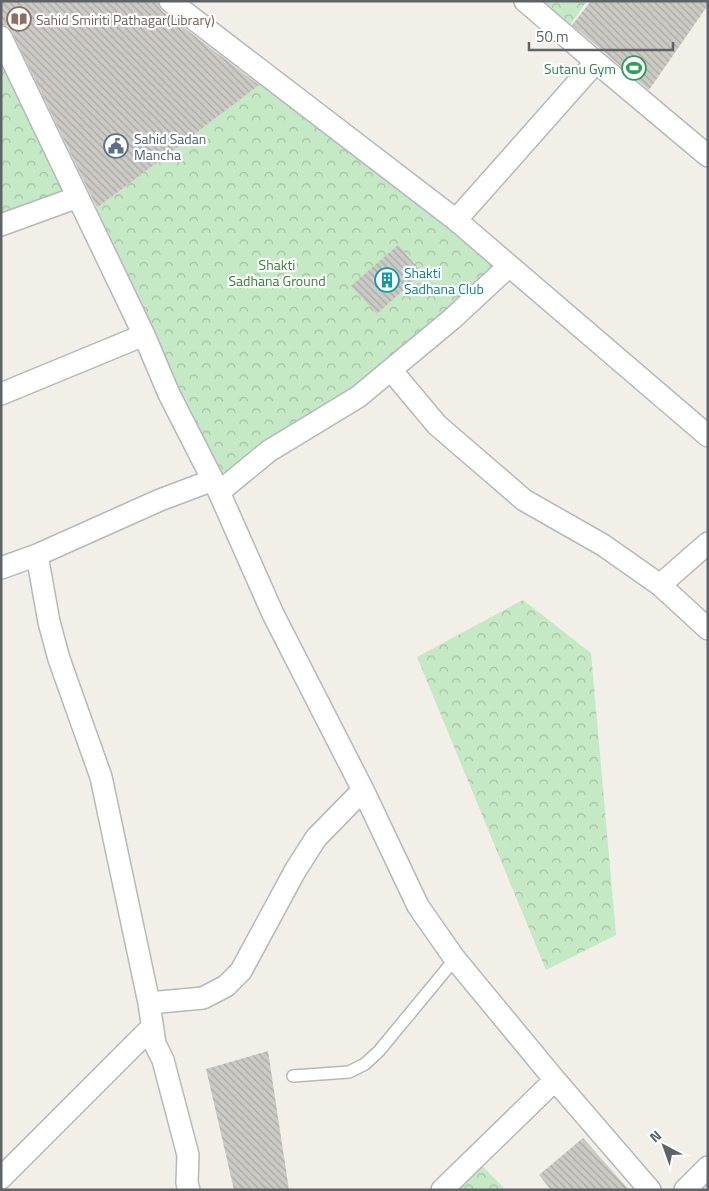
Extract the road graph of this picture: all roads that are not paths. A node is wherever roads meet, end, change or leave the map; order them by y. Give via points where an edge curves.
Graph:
1 (170, 1) edge
2 (525, 1) edge
3 (1, 37) edge
4 (596, 62) junction
5 (708, 156) edge
6 (78, 197) junction
7 (456, 220) junction
8 (1, 225) edge
9 (509, 266) junction
10 (144, 335) junction
11 (392, 370) junction
12 (1, 394) edge
13 (708, 436) edge
14 (216, 486) junction
15 (708, 543) edge
16 (37, 555) junction
17 (1, 568) edge
18 (660, 585) junction
19 (708, 629) edge
20 (363, 790) junction
21 (454, 959) junction
22 (149, 1003) junction
23 (152, 1027) junction
24 (293, 1076) dead end
25 (555, 1080) junction
26 (708, 1167) edge
27 (1, 1178) edge
28 (189, 1190) edge
29 (442, 1190) edge
30 (650, 1190) edge
31 (685, 1190) edge

1 - 7 street
2 - 4 street
3 - 6 street
4 - 5 street
4 - 7 street
6 - 8 street
6 - 10 street
7 - 9 street
9 - 11 street
9 - 13 street
10 - 12 street
10 - 14 street via 169,394
11 - 14 street via 358,396
11 - 18 street via 437,425 524,500 603,545
14 - 16 street via 160,500
14 - 20 street via 273,614
15 - 18 street
16 - 17 street
16 - 22 street via 59,658 102,776
18 - 19 street
20 - 21 street via 418,906
20 - 22 street via 316,838 241,972 226,986 203,998
21 - 24 lane via 380,1051 365,1064 349,1072
21 - 25 street
22 - 23 street
23 - 27 street
23 - 28 street via 155,1044 164,1060 188,1155
25 - 29 street
25 - 30 street
26 - 31 street

